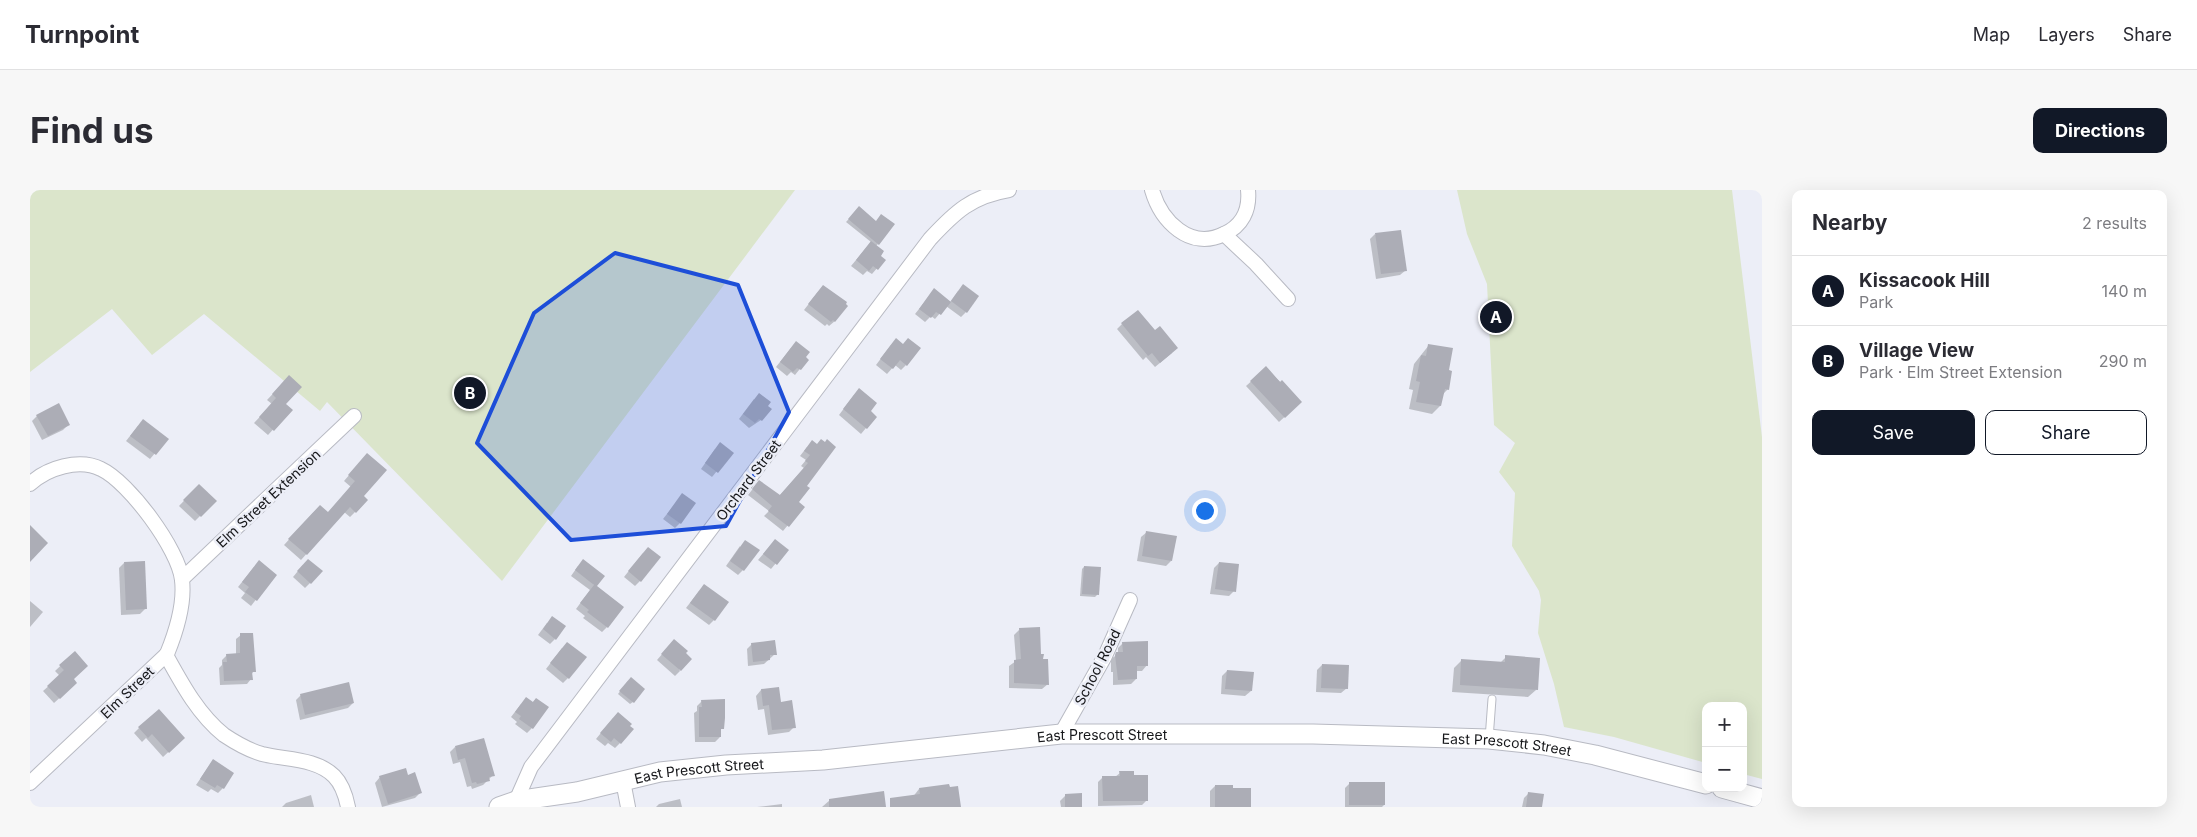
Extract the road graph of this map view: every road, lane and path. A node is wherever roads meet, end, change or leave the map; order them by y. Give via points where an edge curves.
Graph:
1 (1009, 190) edge
2 (1152, 190) edge
3 (1248, 190) edge
4 (1224, 234) junction
5 (1288, 299) dead end
6 (354, 416) dead end
7 (30, 484) edge
8 (182, 579) junction
9 (1130, 600) dead end
10 (166, 655) junction
11 (1492, 699) dead end
12 (1061, 734) junction
13 (1488, 739) junction
14 (623, 781) junction
15 (30, 783) edge
16 (1702, 783) edge
17 (1737, 792) edge
18 (1762, 799) edge
19 (507, 804) edge
20 (348, 807) edge
21 (628, 807) edge

1 - 19 street, Orchard Street via 981,197 963,206 930,239 531,767
2 - 4 street via 1155,201 1167,218 1188,236 1214,239
3 - 4 street via 1249,203 1244,218
4 - 5 street
6 - 8 street, Elm Street Extension
7 - 8 street via 56,468 79,465 100,468 120,482 138,502 175,558
8 - 10 street, Elm Street via 179,616
9 - 12 street, School Road via 1105,656
10 - 15 street, Elm Street
10 - 20 street via 204,716 224,735 262,754 325,768 335,777
11 - 13 lane
12 - 13 main road, East Prescott Street via 1313,734
12 - 14 main road, East Prescott Street via 823,760 660,772
13 - 16 main road, East Prescott Street via 1595,755
14 - 19 main road, East Prescott Street
14 - 21 street
17 - 18 main road

